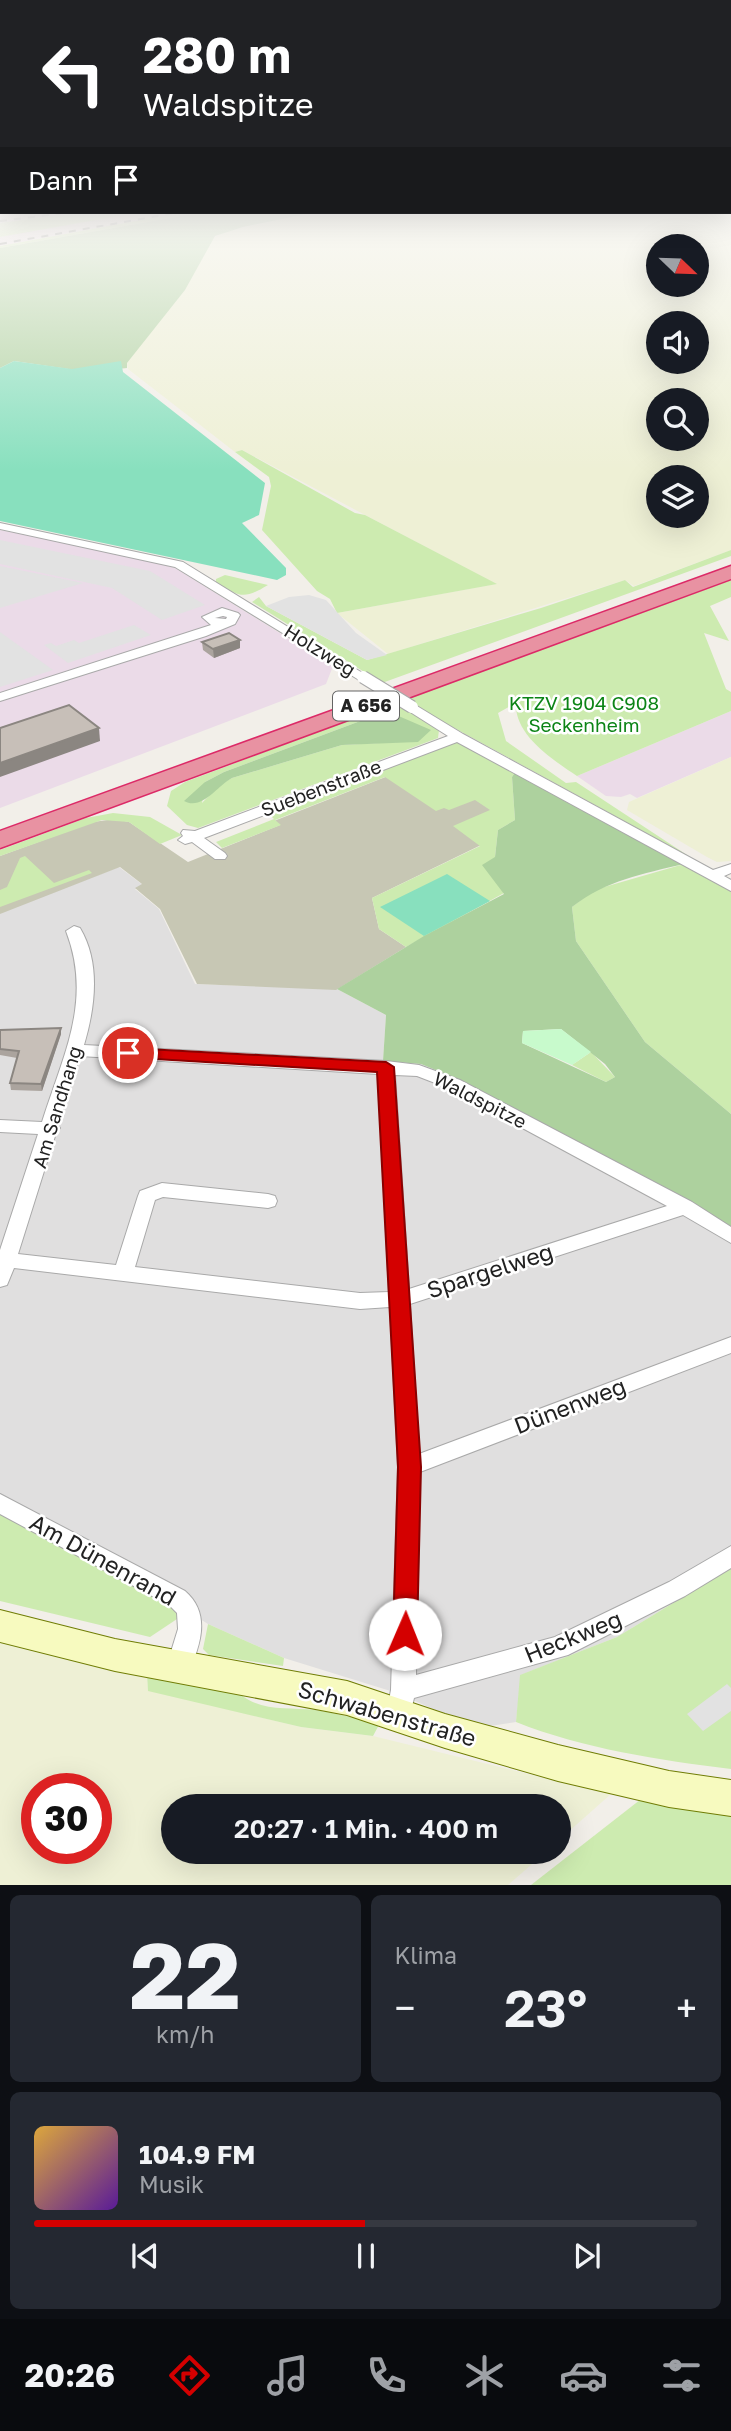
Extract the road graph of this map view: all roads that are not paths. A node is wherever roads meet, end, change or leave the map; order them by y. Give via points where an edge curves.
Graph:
1 (0, 526) edge
2 (731, 562) edge
3 (731, 572) edge
4 (252, 607) junction
5 (0, 697) edge
6 (457, 737) junction
7 (0, 826) edge
8 (0, 840) edge
9 (220, 856) dead end
10 (731, 868) edge
11 (714, 875) junction
12 (731, 886) edge
13 (74, 930) dead end
14 (76, 1050) junction
15 (386, 1067) junction
16 (0, 1126) edge
17 (51, 1128) junction
18 (268, 1201) dead end
19 (684, 1207) junction
20 (731, 1236) edge
21 (9, 1260) junction
22 (124, 1273) junction
23 (0, 1280) edge
24 (402, 1299) junction
25 (731, 1345) edge
26 (409, 1467) junction
27 (0, 1503) edge
28 (731, 1556) edge
29 (0, 1626) edge
30 (178, 1668) junction
31 (401, 1703) junction
32 (731, 1798) edge

1 - 4 street, Holzweg via 179,564
2 - 7 highway, A 656
3 - 8 highway, A 656
4 - 5 street via 232,614 233,620 216,615 192,635
4 - 6 street, Holzweg, bridge
6 - 9 street, Suebenstraße via 188,836
6 - 11 street, Holzweg
10 - 11 street
11 - 12 street, Holzweg
13 - 14 street, Am Sandhang via 87,981
14 - 15 street, Waldspitze
14 - 17 street, Am Sandhang
15 - 19 street, Waldspitze via 442,1078
15 - 24 street
16 - 17 street
17 - 21 street, Am Sandhang
18 - 22 street via 162,1190 147,1196
19 - 20 street, Waldspitze
19 - 24 street, Spargelweg
21 - 22 street, Spargelweg
21 - 23 street, Am Sandhang
22 - 24 street, Spargelweg via 360,1301
24 - 26 street
25 - 26 street, Dünenweg
26 - 31 street
27 - 30 street, Am Dünenrand via 188,1608 190,1629
28 - 31 street, Heckweg via 677,1589 559,1647
29 - 30 street, Schwabenstraße
30 - 31 street, Schwabenstraße
31 - 32 street, Schwabenstraße via 445,1731 558,1763

